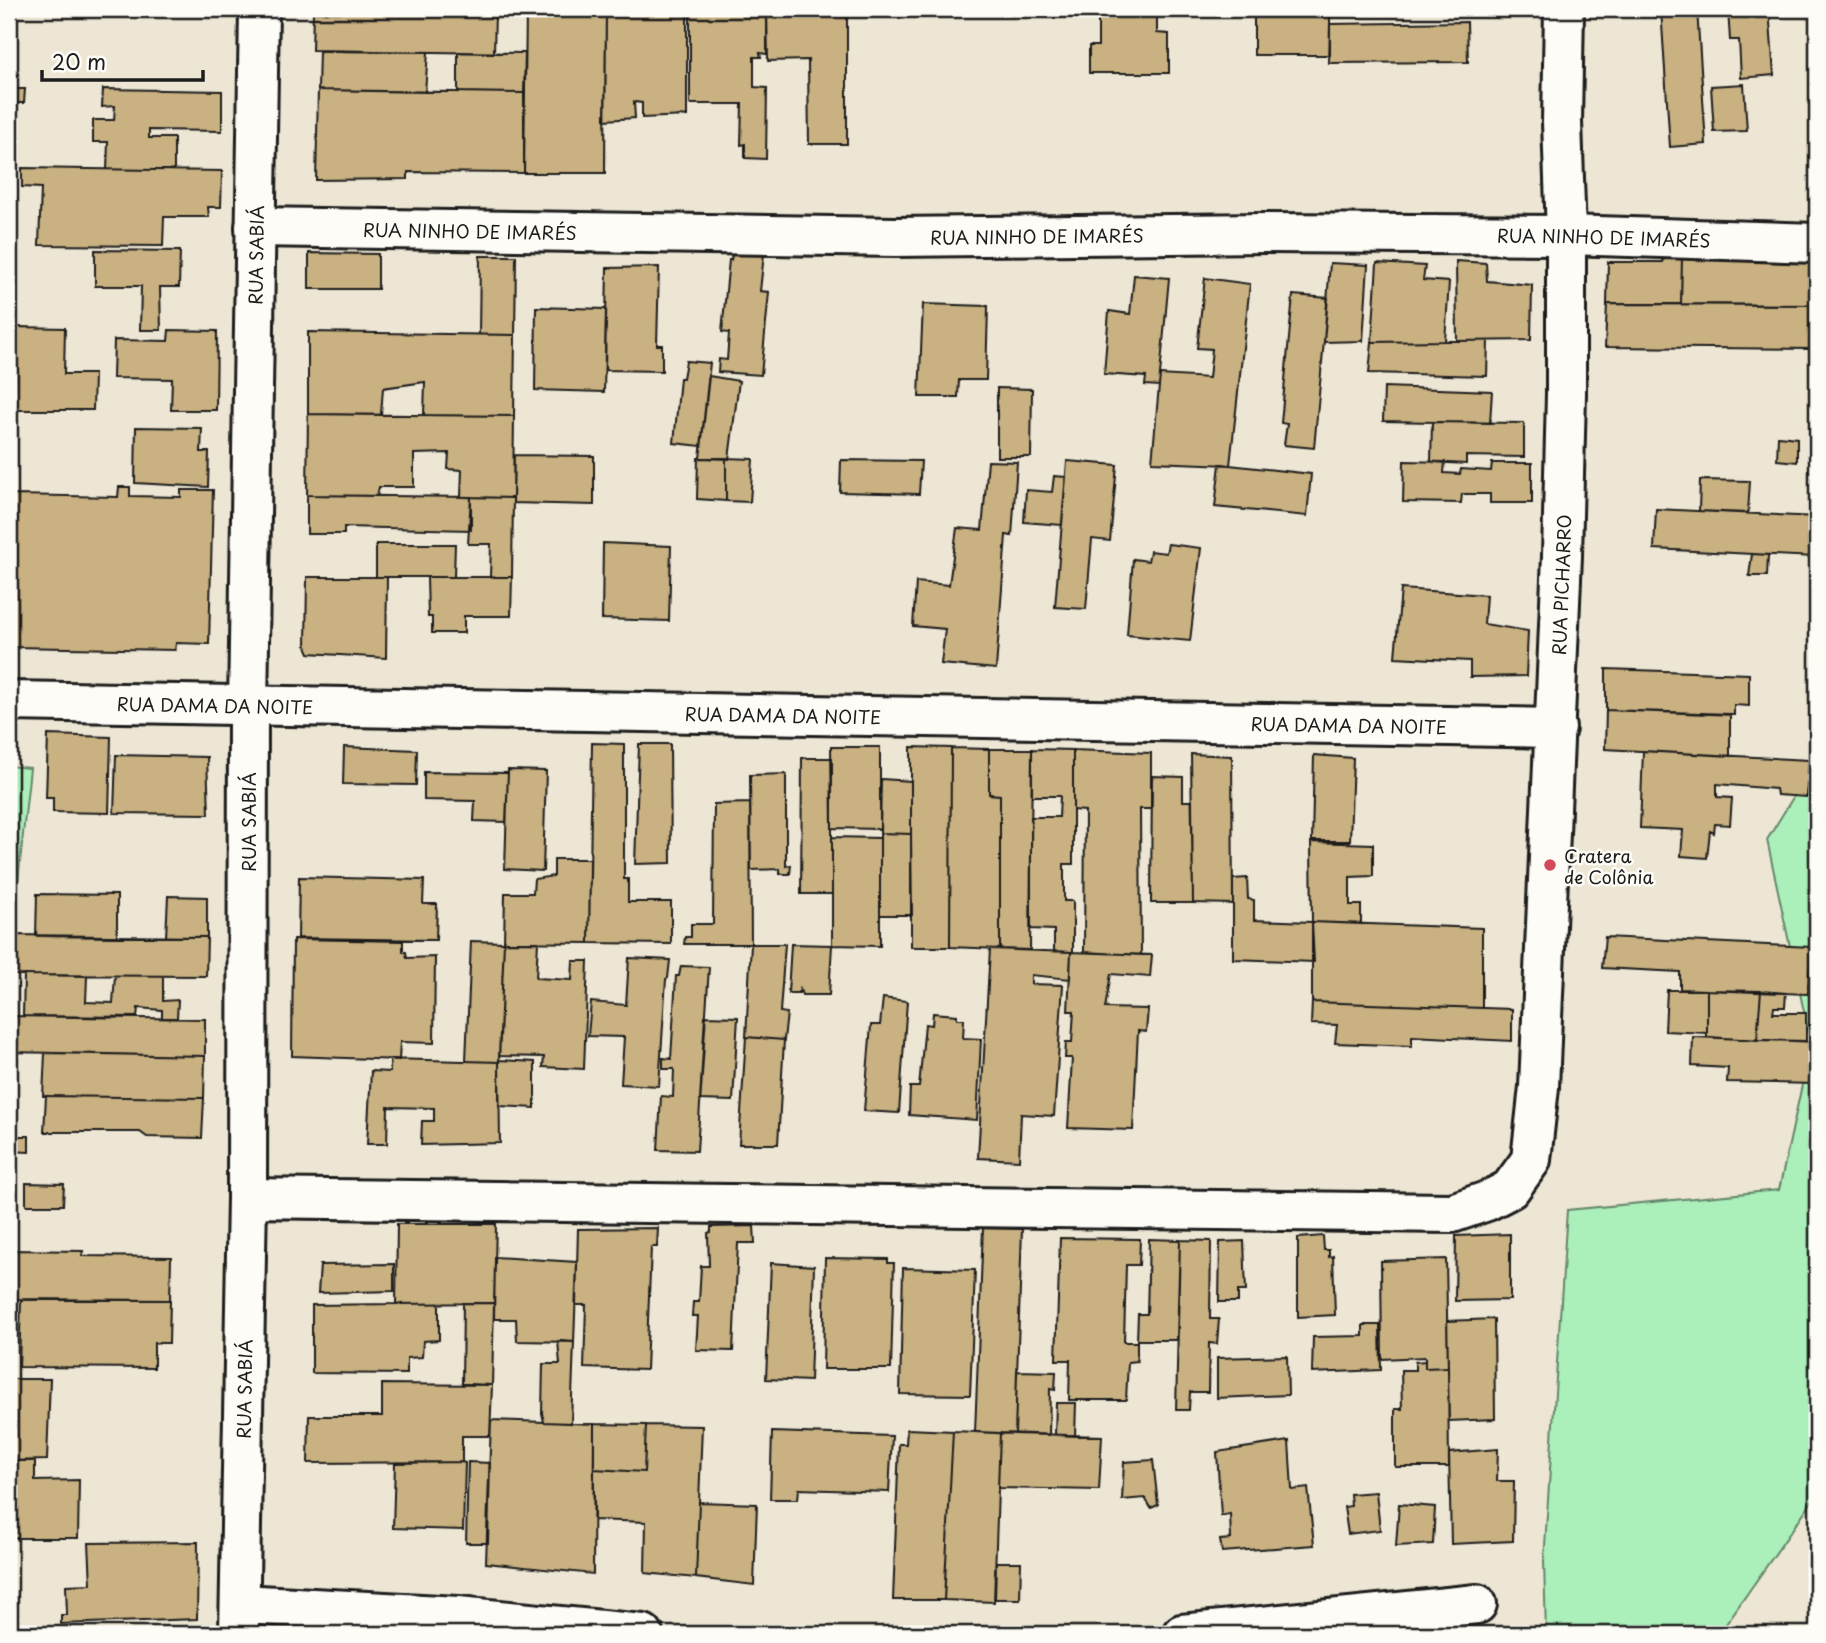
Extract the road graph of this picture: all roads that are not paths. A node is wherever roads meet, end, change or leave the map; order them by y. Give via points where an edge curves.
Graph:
1 (259, 9) edge
2 (1564, 9) edge
3 (255, 227) junction
4 (1566, 235) junction
5 (1817, 243) edge
6 (9, 701) edge
7 (248, 707) junction
8 (1556, 728) junction
9 (247, 1198) junction
10 (1477, 1604) dead end
11 (239, 1619) edge
12 (643, 1634) edge
13 (1182, 1634) edge

1 - 3 street, RUA SABIÁ
2 - 4 street, RUA PICHARRO
3 - 4 street, RUA NINHO DE IMARÉS via 895,237
3 - 7 street, RUA SABIÁ
4 - 5 street, RUA NINHO DE IMARÉS
4 - 8 street, RUA PICHARRO
6 - 7 street, RUA DAMA DA NOITE
7 - 8 street, RUA DAMA DA NOITE
7 - 9 street, RUA SABIÁ
8 - 9 street, RUA PICHARRO via 1539,1087 1531,1160 1510,1189 1487,1202 1452,1213
9 - 11 street, RUA SABIÁ
10 - 13 street
11 - 12 street via 458,1616

